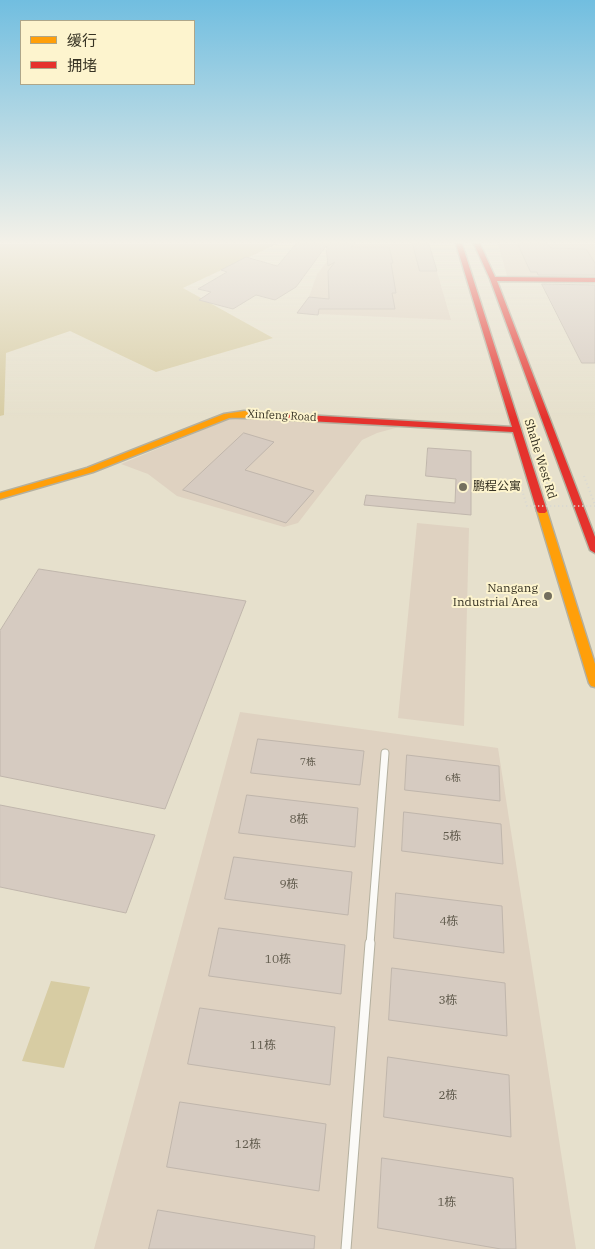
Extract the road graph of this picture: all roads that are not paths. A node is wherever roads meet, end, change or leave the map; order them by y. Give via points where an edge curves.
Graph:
1 (477, 302) edge
2 (502, 302) edge
3 (516, 430) junction
4 (0, 496) edge
5 (595, 550) edge
6 (595, 683) edge
7 (385, 753) dead end
8 (346, 1249) edge

1 - 3 main road, Shahe West Rd
2 - 5 main road, Shahe West Rd
3 - 4 main road, Xinfeng Road via 244,414 227,416 90,470
3 - 6 main road, Shahe West Rd
7 - 8 lane

